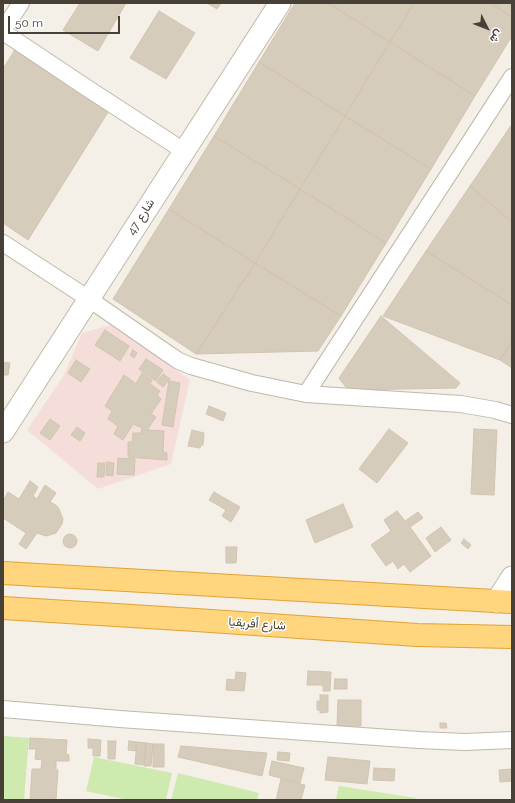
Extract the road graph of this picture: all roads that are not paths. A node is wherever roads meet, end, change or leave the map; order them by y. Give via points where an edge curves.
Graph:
1 (20, 3) edge
2 (280, 3) edge
3 (3, 31) edge
4 (512, 77) edge
5 (184, 151) junction
6 (3, 243) edge
7 (89, 299) junction
8 (306, 394) junction
9 (512, 415) edge
10 (3, 432) edge
11 (3, 573) edge
12 (512, 577) edge
13 (504, 602) edge
14 (3, 608) edge
15 (512, 636) edge
16 (3, 709) edge
17 (512, 740) edge

1 - 3 street
2 - 5 street, شارع 47
3 - 5 street
4 - 8 street
5 - 7 street, شارع 47
6 - 7 street
7 - 8 street via 179,361 252,383
7 - 10 street, شارع 47
8 - 9 street via 461,404
11 - 13 highway
12 - 13 street
14 - 15 highway, شارع أفريقيا via 417,635
16 - 17 street via 419,740

